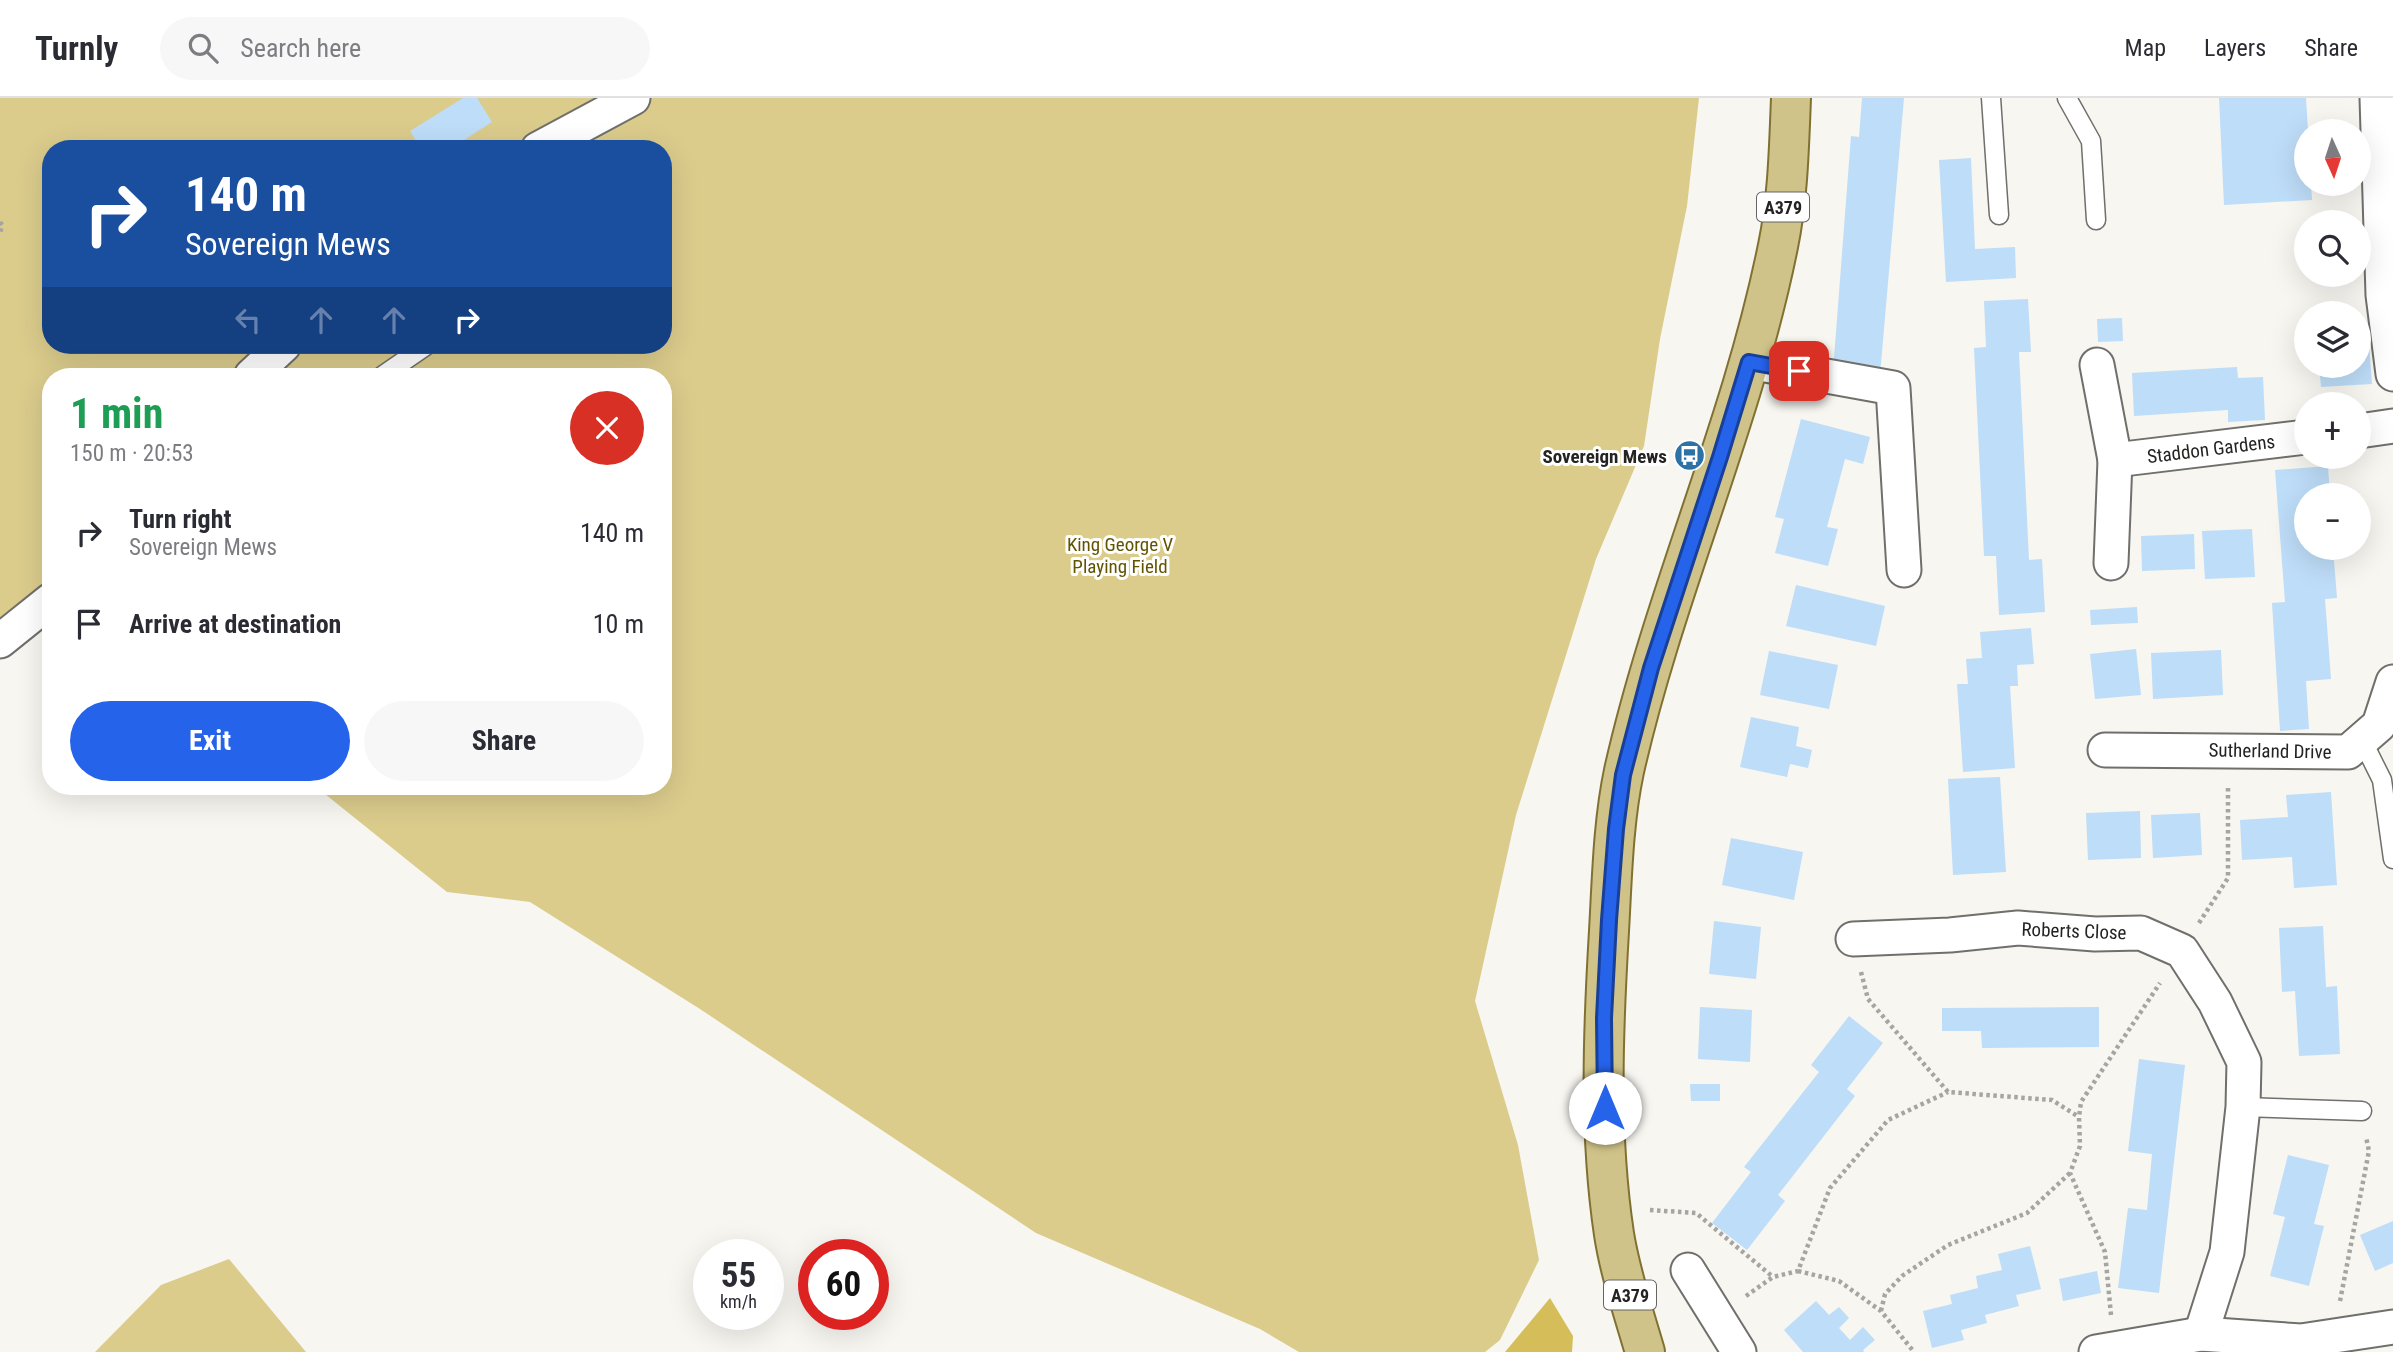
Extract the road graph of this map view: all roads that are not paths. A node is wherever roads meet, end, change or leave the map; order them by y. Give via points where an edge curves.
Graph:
1 (633, 98) edge
2 (1791, 98) edge
3 (1991, 98) edge
4 (2067, 98) edge
5 (2377, 98) edge
6 (555, 140) edge
7 (1999, 215) dead end
8 (2096, 220) dead end
9 (275, 354) edge
10 (414, 354) edge
11 (1749, 362) junction
12 (2097, 365) dead end
13 (260, 368) edge
14 (394, 368) edge
15 (2393, 374) edge
16 (2393, 426) edge
17 (2371, 429) edge
18 (2294, 438) edge
19 (2115, 460) junction
20 (2111, 563) dead end
21 (1904, 570) dead end
22 (42, 607) edge
23 (0, 641) edge
24 (2393, 682) edge
25 (2362, 740) junction
26 (2105, 750) dead end
27 (2393, 859) edge
28 (1853, 939) road end
29 (2243, 1107) junction
30 (2362, 1111) road end
31 (1688, 1270) dead end
32 (2393, 1327) edge
33 (2201, 1334) junction
34 (2109, 1350) edge
35 (1645, 1352) edge
36 (1739, 1352) edge

1 - 6 street
2 - 11 main road, A379 via 1779,243
3 - 7 lane
4 - 8 lane via 2091,141
5 - 15 street via 2382,295
9 - 13 street
10 - 14 lane
11 - 21 street via 1893,388
11 - 35 main road, A379 via 1651,668 1623,775 1613,869 1604,1018 1610,1207
12 - 19 street
16 - 17 street
18 - 19 street, Staddon Gardens
19 - 20 street
22 - 23 street
24 - 25 street via 2379,725
25 - 26 street, Sutherland Drive via 2348,752
25 - 27 lane via 2382,780
28 - 29 street, Roberts Close via 2018,928 2141,933 2182,951 2215,1002 2244,1062
29 - 30 lane
29 - 33 street via 2227,1252
31 - 36 street
32 - 33 street via 2301,1341
33 - 34 street

